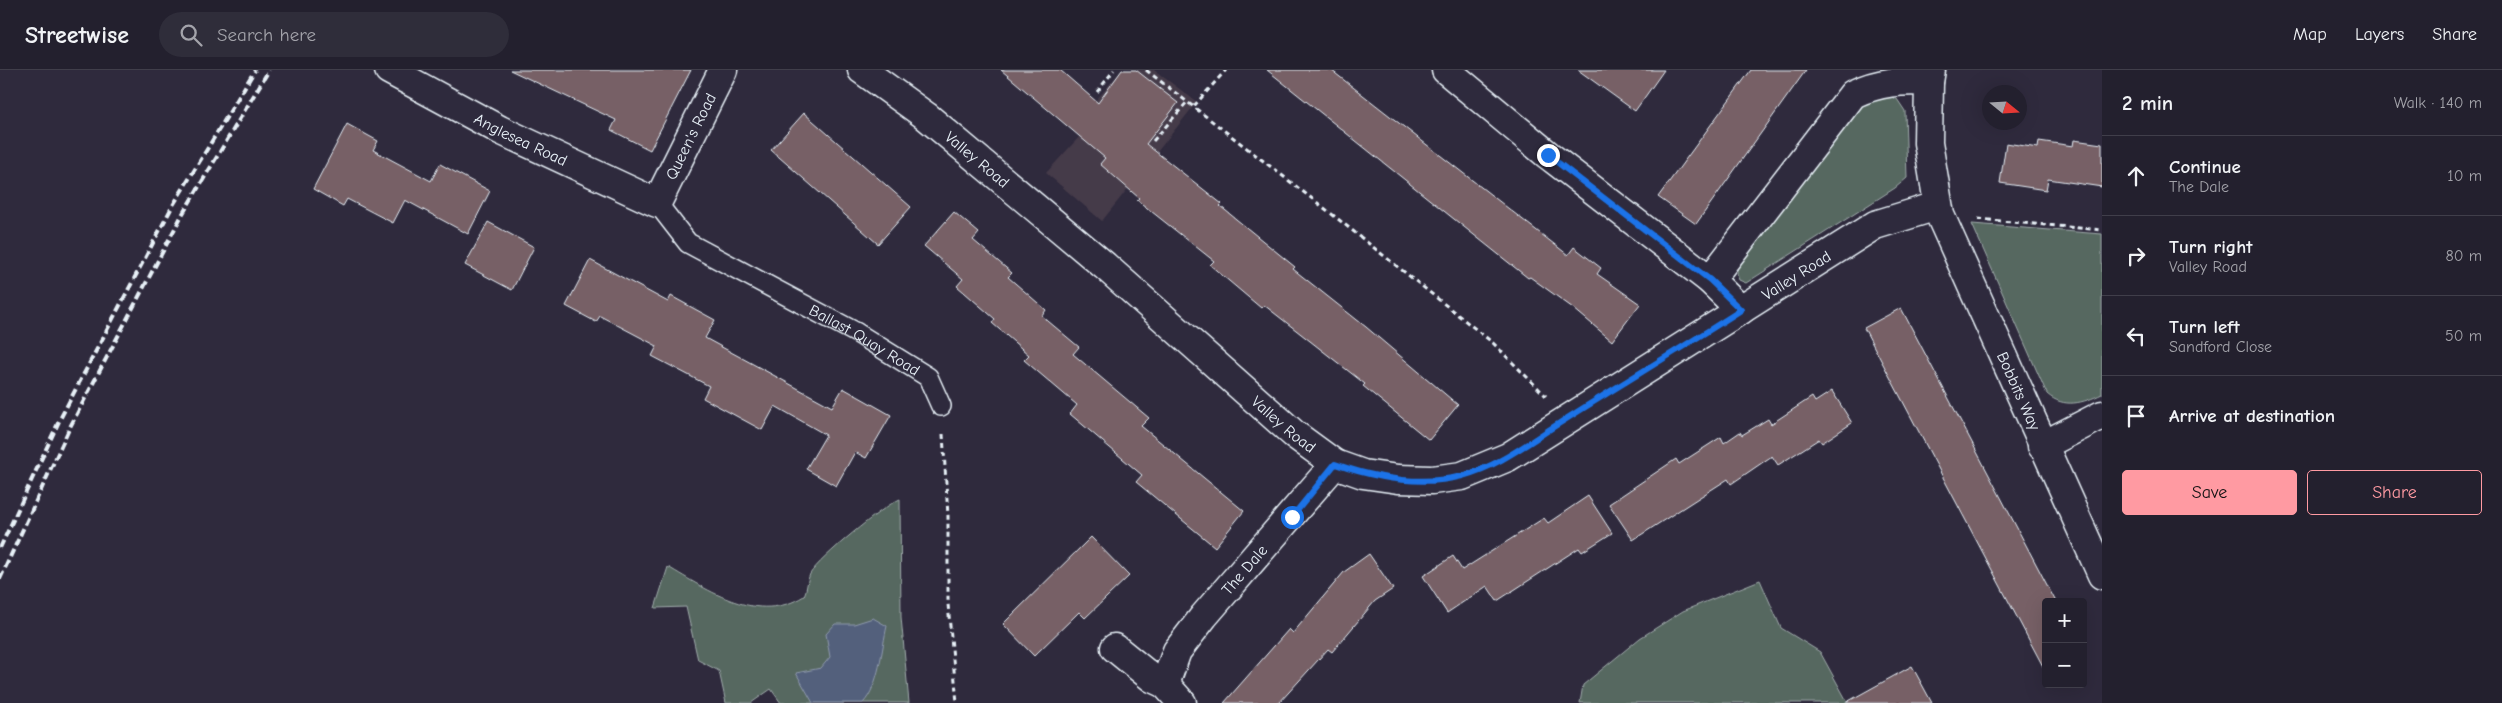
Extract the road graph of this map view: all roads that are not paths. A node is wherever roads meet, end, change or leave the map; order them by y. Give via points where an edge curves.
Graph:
1 (389, 70) edge
2 (723, 70) edge
3 (862, 70) edge
4 (1446, 70) edge
5 (1930, 76) edge
6 (656, 203) junction
7 (1939, 211) junction
8 (1710, 280) junction
9 (1741, 310) junction
10 (941, 406) road end
11 (2102, 416) edge
12 (2042, 446) junction
13 (1335, 464) junction
14 (2102, 575) edge
15 (1115, 648) dead end
16 (1174, 693) edge

1 - 6 street, Anglesea Road via 500,130
2 - 6 street, Queen's Road
3 - 13 street, Valley Road via 926,116 1104,266 1294,434
4 - 8 street via 1548,155
5 - 7 street via 1928,143
5 - 8 street via 1884,82 1853,94
6 - 10 lane, Ballast Quay Road via 688,243 857,333 928,377
7 - 9 street, Valley Road via 1875,224
7 - 12 street, Bobbits Way
8 - 9 street
9 - 13 street, Valley Road via 1508,457 1462,476 1432,480 1398,479 1363,474
11 - 12 street
12 - 14 street, Bobbits Way
13 - 16 street, The Dale via 1177,651
15 - 16 street, The Dale

